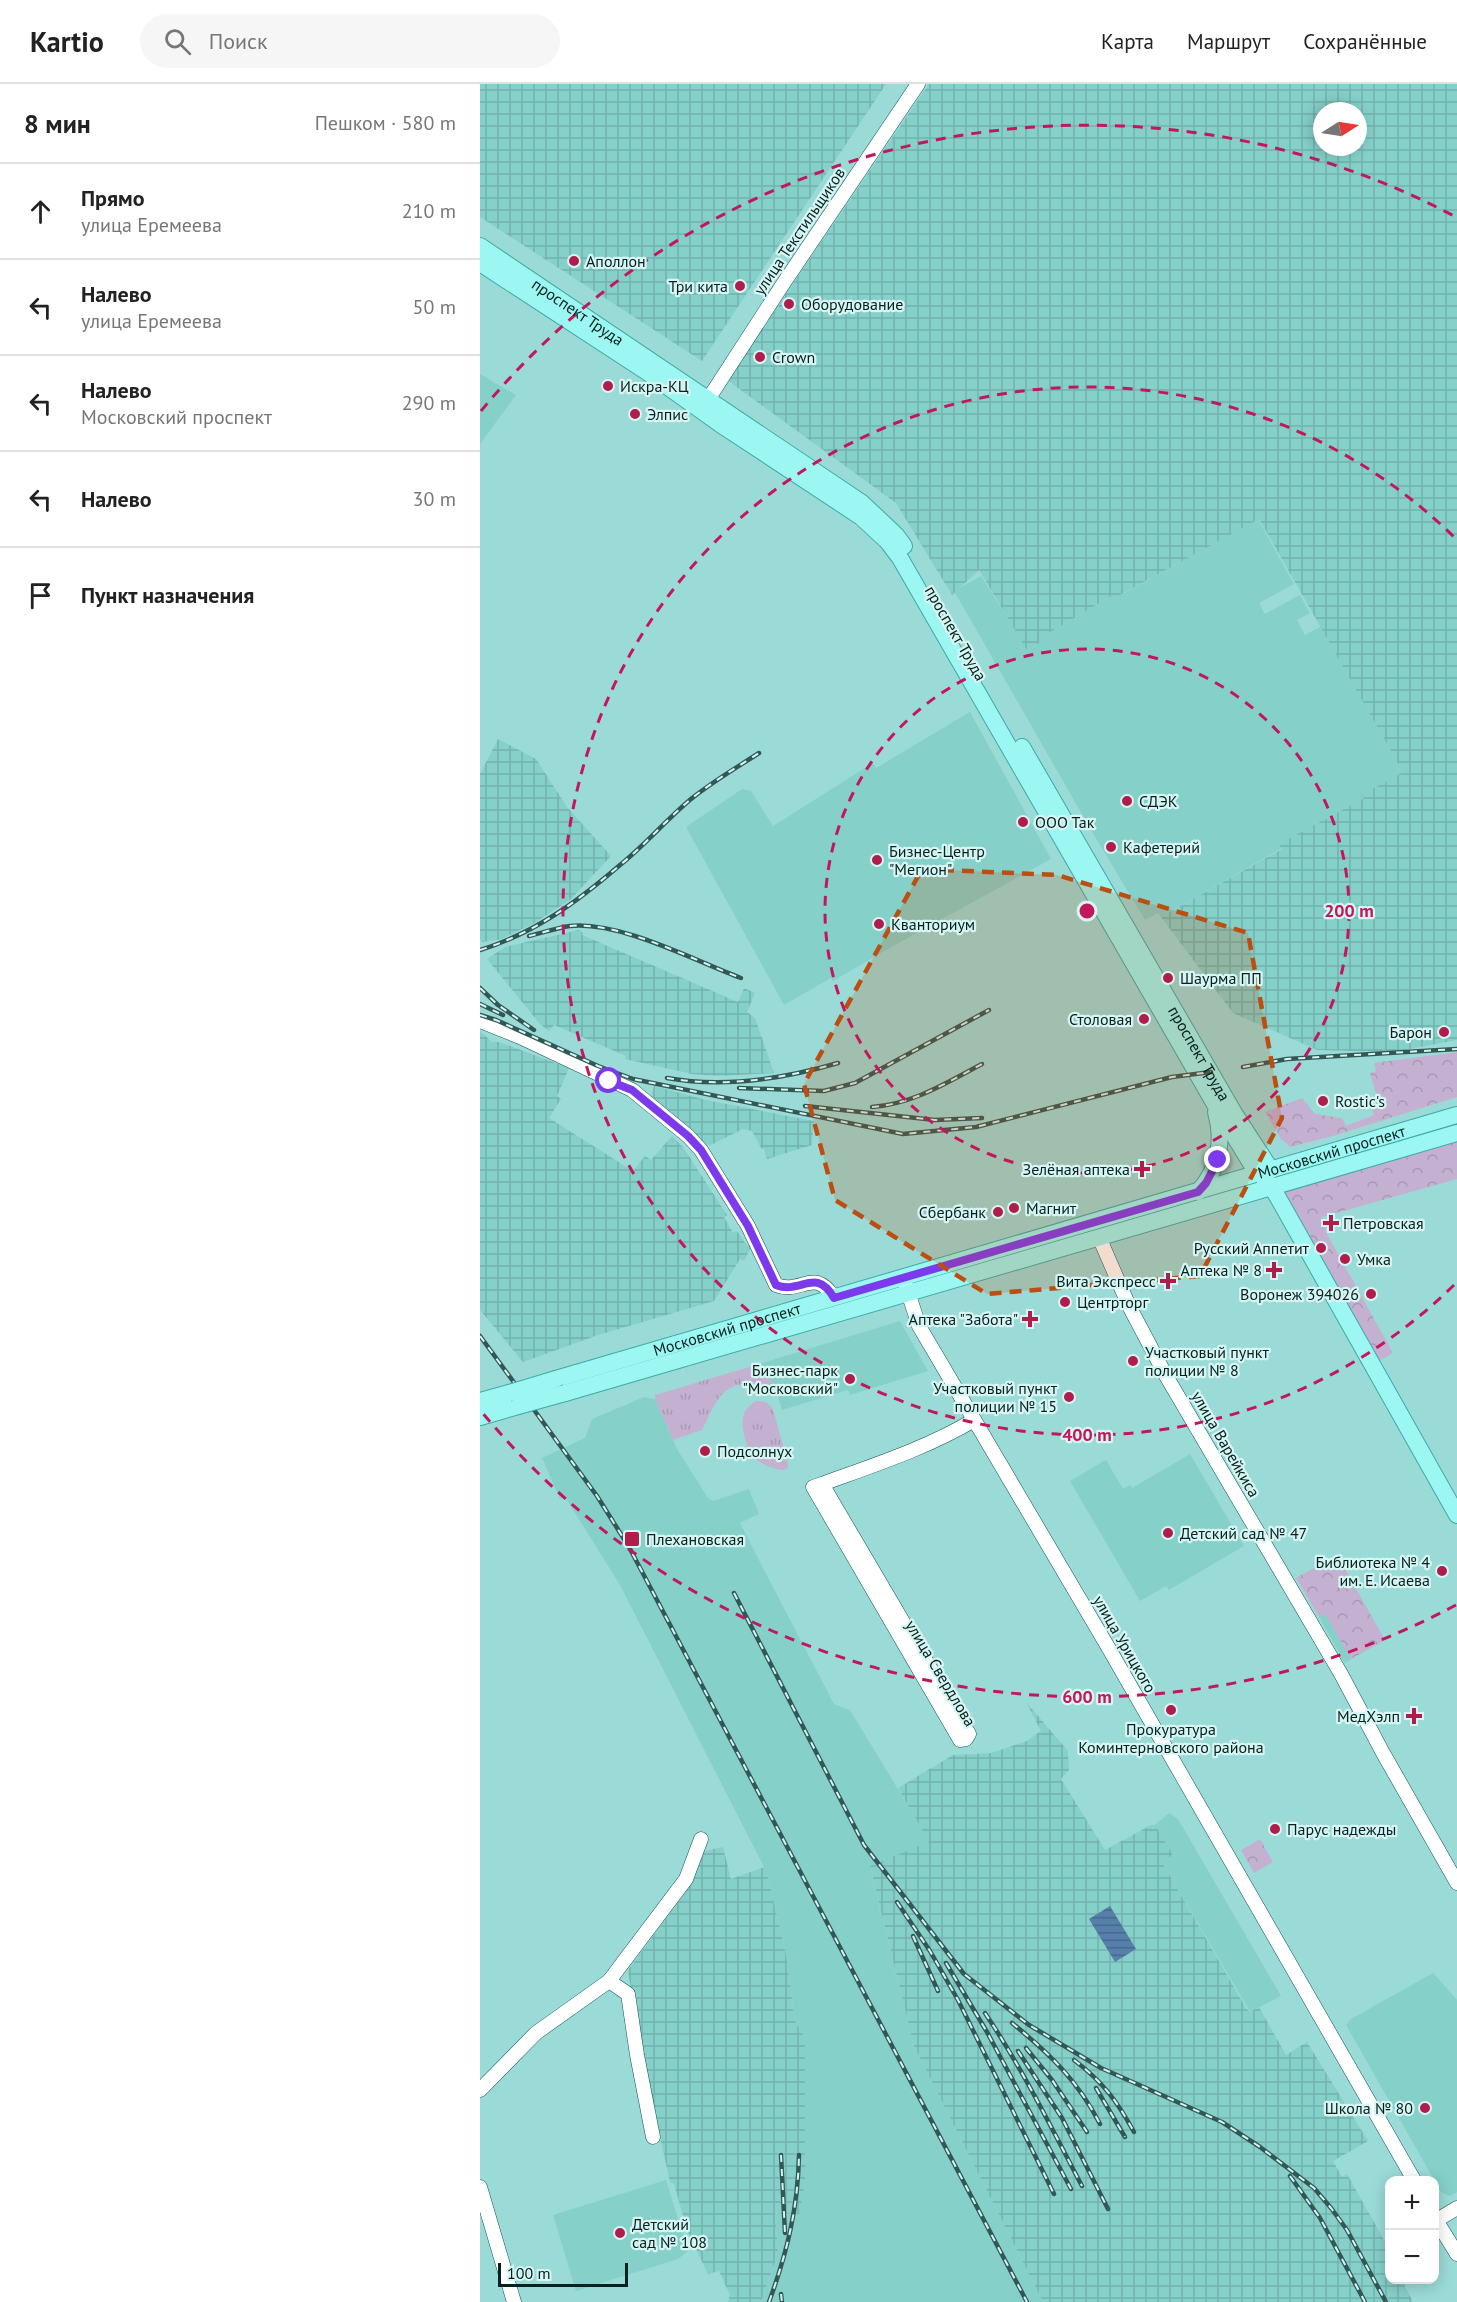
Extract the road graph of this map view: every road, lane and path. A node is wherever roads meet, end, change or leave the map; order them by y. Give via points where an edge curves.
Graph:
1 (918, 84) edge
2 (480, 246) edge
3 (480, 263) edge
4 (705, 404) junction
5 (959, 650) junction
6 (480, 1021) edge
7 (1213, 1101) junction
8 (1457, 1115) edge
9 (1457, 1133) edge
10 (1265, 1172) junction
11 (1272, 1187) junction
12 (1198, 1192) junction
13 (1099, 1237) junction
14 (906, 1286) junction
15 (834, 1298) junction
16 (560, 1386) junction
17 (513, 1399) junction
18 (480, 1401) edge
19 (480, 1417) edge
20 (974, 1419) junction
21 (817, 1486) junction
22 (1457, 1515) edge
23 (701, 1839) dead end
24 (1457, 1883) edge
25 (609, 1981) junction
26 (480, 2090) edge
27 (653, 2137) dead end
28 (1410, 2176) edge
29 (480, 2187) edge
30 (1457, 2208) edge
31 (1439, 2217) edge
32 (1439, 2223) edge
33 (1457, 2254) edge
34 (514, 2302) edge

1 - 4 street, улица Текстильщиков
2 - 4 main road, проспект Труда
3 - 4 main road, проспект Труда via 647,372
4 - 5 main road, проспект Труда via 768,440 876,515 910,554
5 - 7 main road, проспект Труда
5 - 10 main road, проспект Труда via 1237,1117
6 - 15 street via 632,1090 701,1150 748,1226 776,1285 786,1289 812,1282 822,1284
7 - 10 main road, проспект Труда via 1252,1165
7 - 12 main road via 1219,1126 1218,1160
8 - 10 main road, Московский проспект
9 - 11 main road, Московский проспект
10 - 11 main road
10 - 12 main road, Московский проспект
11 - 13 main road, Московский проспект
11 - 22 main road
12 - 14 main road, Московский проспект
13 - 14 main road, Московский проспект
13 - 24 street, улица Варейкиса via 1165,1374 1341,1674
14 - 15 main road, Московский проспект
14 - 16 main road, Московский проспект
14 - 20 street, улица Урицкого via 919,1326
15 - 16 main road, Московский проспект
16 - 17 main road, Московский проспект, bridge
17 - 18 main road, Московский проспект
17 - 19 main road, Московский проспект
20 - 21 street via 895,1457
20 - 28 street, улица Урицкого
21 - 21 street, улица Свердлова via 969,1734 966,1739 960,1740
23 - 25 street via 686,1879
25 - 26 street via 536,2033
25 - 27 street via 628,1994
29 - 34 street
30 - 31 street
32 - 33 street

